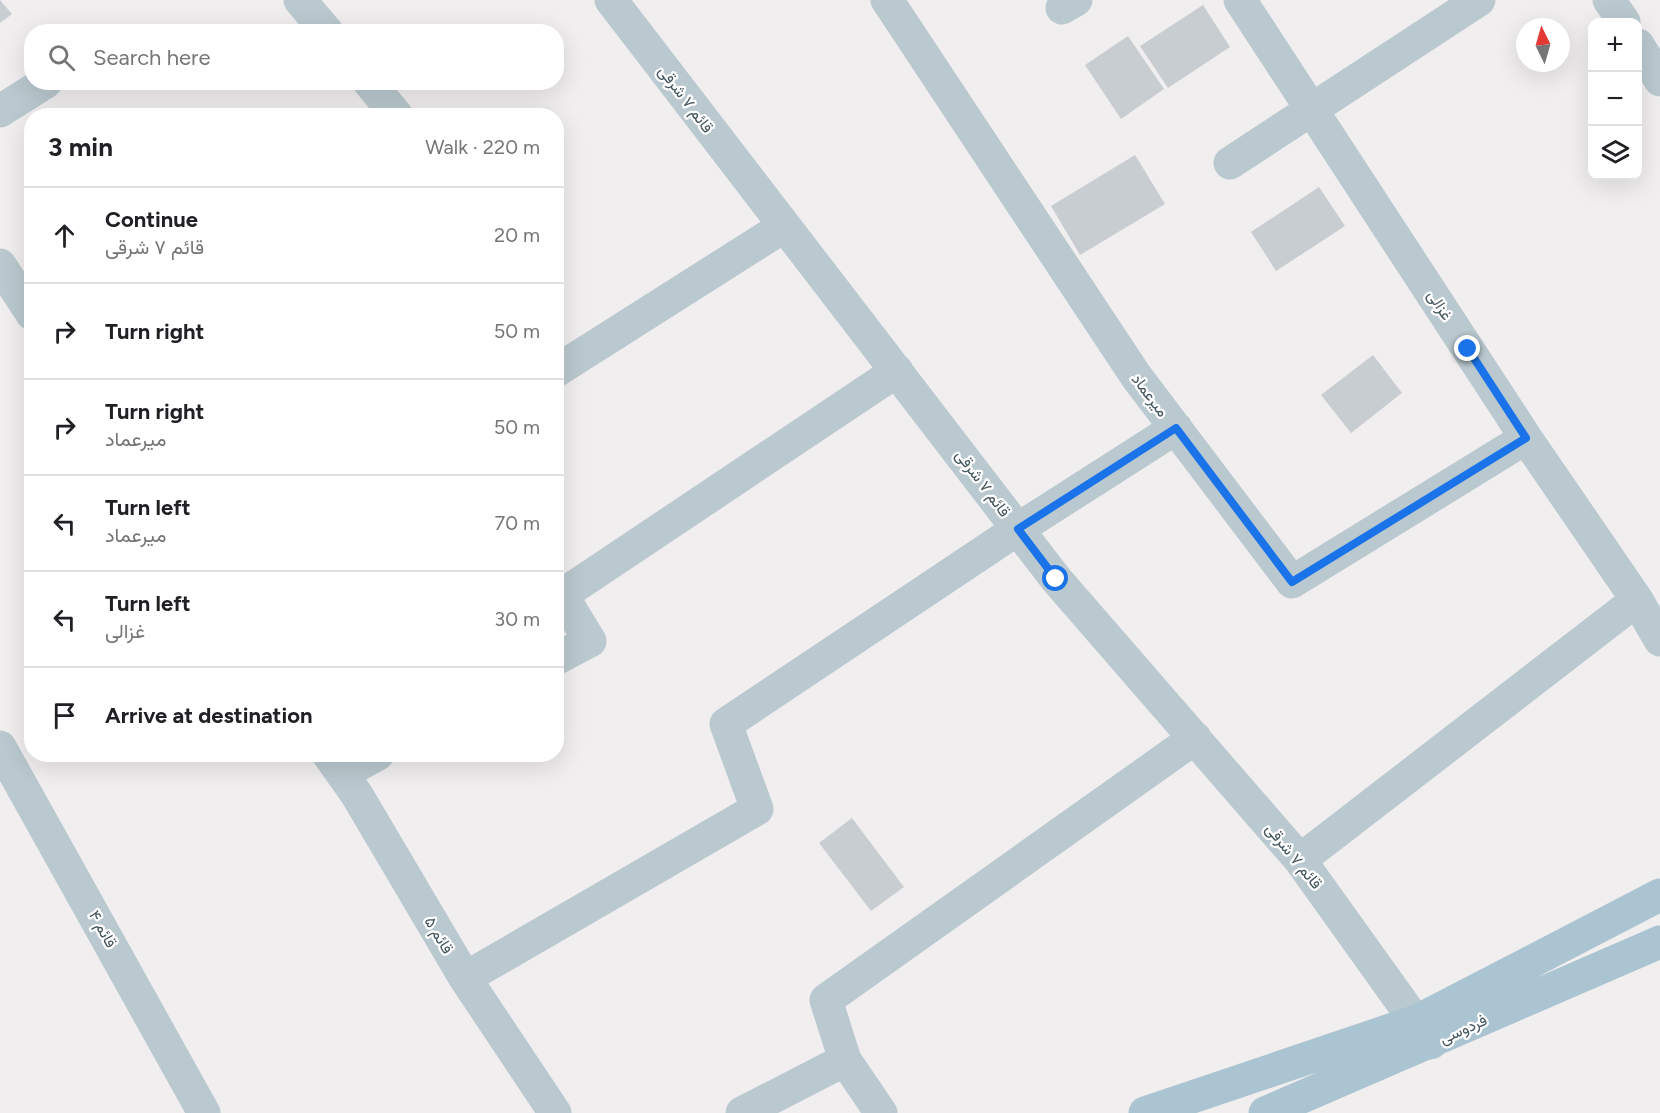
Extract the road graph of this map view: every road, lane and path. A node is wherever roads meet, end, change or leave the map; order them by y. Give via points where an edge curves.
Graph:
1 (300, 0) edge
2 (611, 0) edge
3 (887, 0) edge
4 (1240, 0) edge
5 (1479, 0) edge
6 (1609, 0) edge
7 (1620, 18) edge
8 (320, 24) edge
9 (1642, 51) edge
10 (1660, 80) edge
11 (33, 90) edge
12 (376, 90) edge
13 (390, 108) edge
14 (1311, 108) junction
15 (0, 111) edge
16 (1230, 164) dead end
17 (783, 227) junction
18 (0, 265) edge
19 (24, 302) edge
20 (564, 366) edge
21 (897, 370) junction
22 (1176, 428) junction
23 (1526, 438) junction
24 (1018, 529) junction
25 (564, 594) edge
26 (564, 598) edge
27 (1637, 600) junction
28 (1660, 640) edge
29 (564, 655) edge
30 (1195, 738) junction
31 (0, 747) edge
32 (335, 764) edge
33 (1300, 861) junction
34 (1660, 895) edge
35 (1660, 942) edge
36 (465, 978) junction
37 (1424, 1032) junction
38 (845, 1060) junction
39 (204, 1113) edge
40 (555, 1113) edge
41 (742, 1113) edge
42 (881, 1113) edge
43 (1145, 1113) edge
44 (1265, 1113) edge

1 - 8 street
2 - 17 street, قائم ۷ شرقی
3 - 22 street, میرعماد via 1136,376
4 - 14 street, غزالی
5 - 14 street
6 - 7 street
9 - 10 street
11 - 15 street
12 - 13 street
14 - 16 street
14 - 23 street, غزالی
17 - 20 street
17 - 21 street, قائم ۷ شرقی
18 - 19 street
21 - 24 street, قائم ۷ شرقی
21 - 25 street
22 - 23 street, میرعماد via 1292,582
22 - 24 street
23 - 27 street, غزالی
24 - 30 street, قائم ۷ شرقی via 1056,579
24 - 36 street via 726,724 757,809
26 - 29 street via 590,641
27 - 28 street, غزالی
27 - 33 street
30 - 33 street, قائم ۷ شرقی
30 - 38 street via 826,1000
31 - 39 street, قائم ۴
32 - 36 street, قائم ۵
33 - 37 street, قائم ۷ شرقی
34 - 37 main road
35 - 37 main road, فردوسی
36 - 40 street, قائم ۵
37 - 43 main road
37 - 44 main road, فردوسی
38 - 41 street
38 - 42 street

